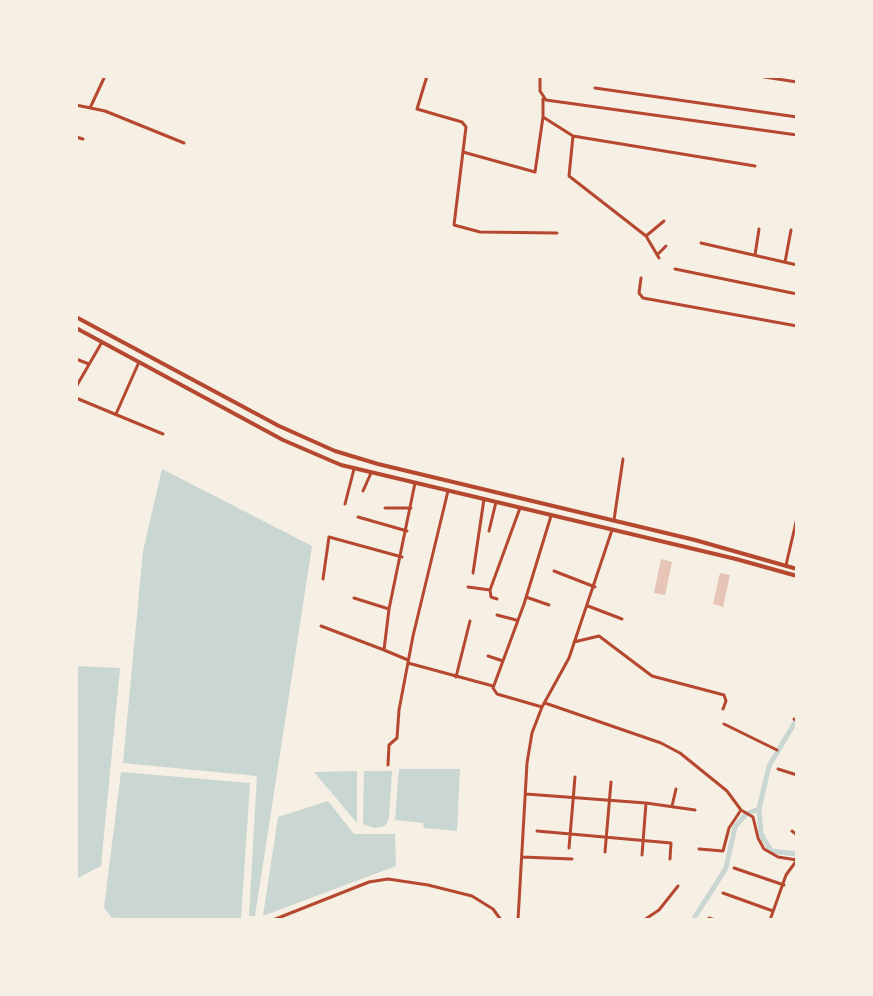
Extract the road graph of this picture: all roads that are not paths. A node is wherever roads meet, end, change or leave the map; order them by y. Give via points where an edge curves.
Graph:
1 (105, 76) edge
2 (427, 76) edge
3 (540, 76) edge
4 (758, 76) edge
5 (797, 82) edge
6 (595, 88) dead end
7 (543, 98) junction
8 (76, 105) edge
9 (90, 108) junction
10 (543, 117) junction
11 (797, 117) edge
12 (797, 135) edge
13 (573, 136) junction
14 (76, 137) edge
15 (83, 139) dead end
16 (184, 143) dead end
17 (463, 152) junction
18 (755, 166) dead end
19 (664, 221) dead end
20 (759, 229) dead end
21 (791, 230) dead end
22 (557, 233) dead end
23 (647, 234) junction
24 (701, 243) dead end
25 (666, 246) dead end
26 (755, 255) junction
27 (785, 262) junction
28 (797, 265) edge
29 (675, 269) dead end
30 (641, 278) dead end
31 (797, 294) edge
32 (76, 317) edge
33 (797, 326) edge
34 (95, 327) junction
35 (76, 328) edge
36 (90, 336) junction
37 (102, 342) junction
38 (76, 359) edge
39 (139, 362) junction
40 (89, 364) junction
41 (76, 387) edge
42 (76, 398) edge
43 (115, 415) junction
44 (163, 434) dead end
45 (623, 459) dead end
46 (354, 469) junction
47 (371, 473) junction
48 (415, 483) junction
49 (363, 491) dead end
50 (448, 491) junction
51 (484, 499) junction
52 (496, 502) junction
53 (345, 504) dead end
54 (385, 508) dead end
55 (411, 508) junction
56 (520, 508) junction
57 (551, 516) junction
58 (358, 517) dead end
59 (797, 518) edge
60 (614, 520) junction
61 (612, 530) junction
62 (407, 531) junction
63 (489, 531) dead end
64 (402, 557) junction
65 (786, 566) junction
66 (797, 569) edge
67 (554, 571) dead end
68 (473, 573) dead end
69 (797, 576) edge
70 (323, 579) dead end
71 (468, 587) dead end
72 (595, 587) junction
73 (490, 590) junction
74 (526, 597) junction
75 (354, 598) dead end
76 (497, 599) dead end
77 (549, 605) dead end
78 (588, 606) junction
79 (389, 609) junction
80 (497, 615) dead end
81 (622, 619) dead end
82 (518, 620) junction
83 (470, 621) dead end
84 (321, 626) dead end
85 (574, 642) junction
86 (384, 650) junction
87 (488, 656) dead end
88 (503, 661) junction
89 (408, 662) junction
90 (456, 677) junction
91 (493, 686) junction
92 (543, 705) junction
93 (723, 709) dead end
94 (724, 724) dead end
95 (777, 750) dead end
96 (388, 765) dead end
97 (778, 769) dead end
98 (797, 775) edge
99 (575, 777) dead end
100 (611, 782) dead end
101 (676, 789) dead end
102 (526, 794) junction
103 (572, 797) junction
104 (610, 800) junction
105 (646, 803) junction
106 (672, 806) junction
107 (695, 810) dead end
108 (743, 811) junction
109 (537, 831) dead end
110 (792, 831) dead end
111 (569, 835) junction
112 (797, 835) edge
113 (606, 837) junction
114 (644, 840) junction
115 (569, 848) dead end
116 (699, 849) dead end
117 (605, 852) dead end
118 (642, 855) dead end
119 (522, 857) junction
120 (572, 859) dead end
121 (670, 859) dead end
122 (797, 860) edge
123 (734, 868) dead end
124 (784, 885) junction
125 (678, 886) dead end
126 (723, 893) dead end
127 (774, 911) junction
128 (709, 918) dead end
129 (273, 920) edge
130 (501, 920) edge
131 (518, 920) edge
132 (644, 920) edge
133 (715, 920) edge
134 (770, 920) edge

1 - 9 street
2 - 17 street via 417,109 465,123
3 - 7 street
4 - 5 street
6 - 11 street
7 - 10 street
7 - 12 street
8 - 9 street
9 - 16 street
10 - 13 street
10 - 17 street via 535,172
13 - 18 street
13 - 23 street via 569,176
14 - 15 street
17 - 22 street via 454,225 480,232
19 - 23 street
20 - 26 street
21 - 27 street
23 - 25 street via 658,256
24 - 26 street
26 - 27 street
27 - 28 street
29 - 31 street
30 - 33 street via 643,298
32 - 34 main road
34 - 36 main road
34 - 60 main road via 325,447
35 - 36 main road
36 - 37 main road
37 - 39 main road
37 - 40 street
38 - 40 street
39 - 43 street
39 - 46 main road via 290,443
40 - 41 street
42 - 43 street
43 - 44 street
45 - 60 street
46 - 47 main road
46 - 53 street
47 - 48 main road
47 - 49 street
48 - 50 main road
48 - 55 street
50 - 51 main road
50 - 89 street
51 - 52 main road
51 - 68 street
52 - 56 main road
52 - 63 street
54 - 55 street
55 - 62 street
56 - 57 main road
56 - 73 street
57 - 61 main road
57 - 74 street
58 - 62 street
59 - 65 street
60 - 65 main road
61 - 69 main road
61 - 72 street
62 - 64 street
64 - 70 street via 329,537
64 - 79 street
65 - 66 main road
67 - 72 street
71 - 73 street
72 - 78 street
73 - 76 street
74 - 77 street
74 - 82 street
75 - 79 street
78 - 81 street
78 - 85 street
79 - 86 street
80 - 82 street
82 - 88 street
83 - 90 street
84 - 86 street
85 - 92 street
85 - 93 street via 599,636 652,676 724,695
86 - 89 street
87 - 88 street
88 - 91 street
89 - 90 street
89 - 96 street
90 - 91 street
91 - 92 street via 497,694
92 - 102 street via 532,733
92 - 108 street via 661,743 715,779
94 - 95 street
97 - 98 street
99 - 103 street
100 - 104 street
101 - 106 street
102 - 103 street
102 - 119 street
103 - 104 street
103 - 111 street
104 - 105 street
104 - 113 street
105 - 106 street
105 - 114 street
106 - 107 street
108 - 116 street via 729,828 723,851
108 - 122 street via 751,815 769,854
109 - 111 street
110 - 112 street
111 - 113 street
111 - 115 street
113 - 114 street
113 - 117 street
114 - 118 street
114 - 121 street via 671,843
119 - 120 street
119 - 131 street
122 - 124 street
123 - 124 street
124 - 127 street
125 - 132 street
126 - 127 street
127 - 134 street
128 - 133 street
129 - 130 street via 388,879 472,896

